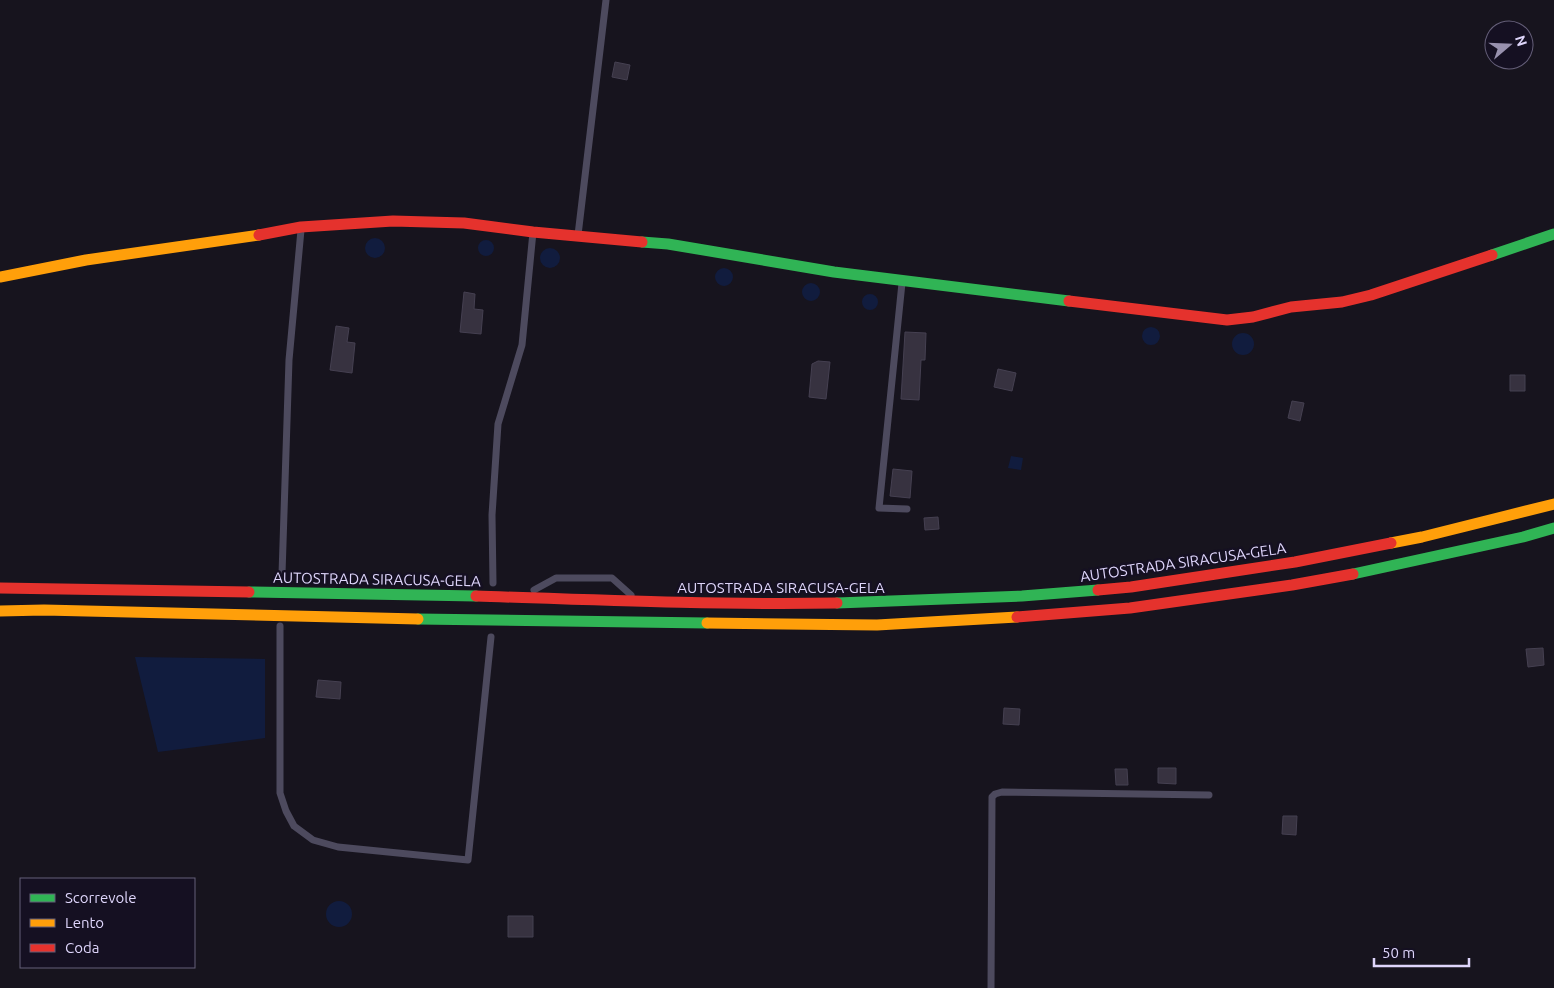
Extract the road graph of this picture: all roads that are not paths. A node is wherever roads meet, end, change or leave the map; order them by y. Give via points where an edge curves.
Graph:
1 (606, 0) edge
2 (302, 227) junction
3 (534, 232) junction
4 (1554, 234) edge
5 (578, 236) junction
6 (0, 277) edge
7 (902, 280) junction
8 (1554, 504) edge
9 (907, 508) dead end
10 (1554, 528) edge
11 (282, 574) dead end
12 (493, 583) dead end
13 (0, 588) edge
14 (518, 598) junction
15 (639, 602) junction
16 (0, 611) edge
17 (280, 626) dead end
18 (491, 637) dead end
19 (1209, 795) dead end
20 (992, 988) edge

1 - 5 lane
2 - 3 main road via 393,220 464,223
2 - 6 main road via 86,260
2 - 11 lane via 289,360
3 - 5 main road
3 - 12 lane via 522,345 498,424 492,515
4 - 7 main road via 1342,302 1291,307 1228,320
5 - 7 main road via 668,244
7 - 9 lane via 879,508
8 - 15 main road, AUTOSTRADA SIRACUSA-GELA via 1383,545 1131,587 1022,596 878,602
10 - 16 main road via 1348,575 1207,597 1130,608 877,625
13 - 14 main road, AUTOSTRADA SIRACUSA-GELA
14 - 15 main road, AUTOSTRADA SIRACUSA-GELA
14 - 15 lane via 556,578 612,578
17 - 18 lane via 280,793 294,826 313,840 338,847 468,860
19 - 20 lane via 995,794 992,797

